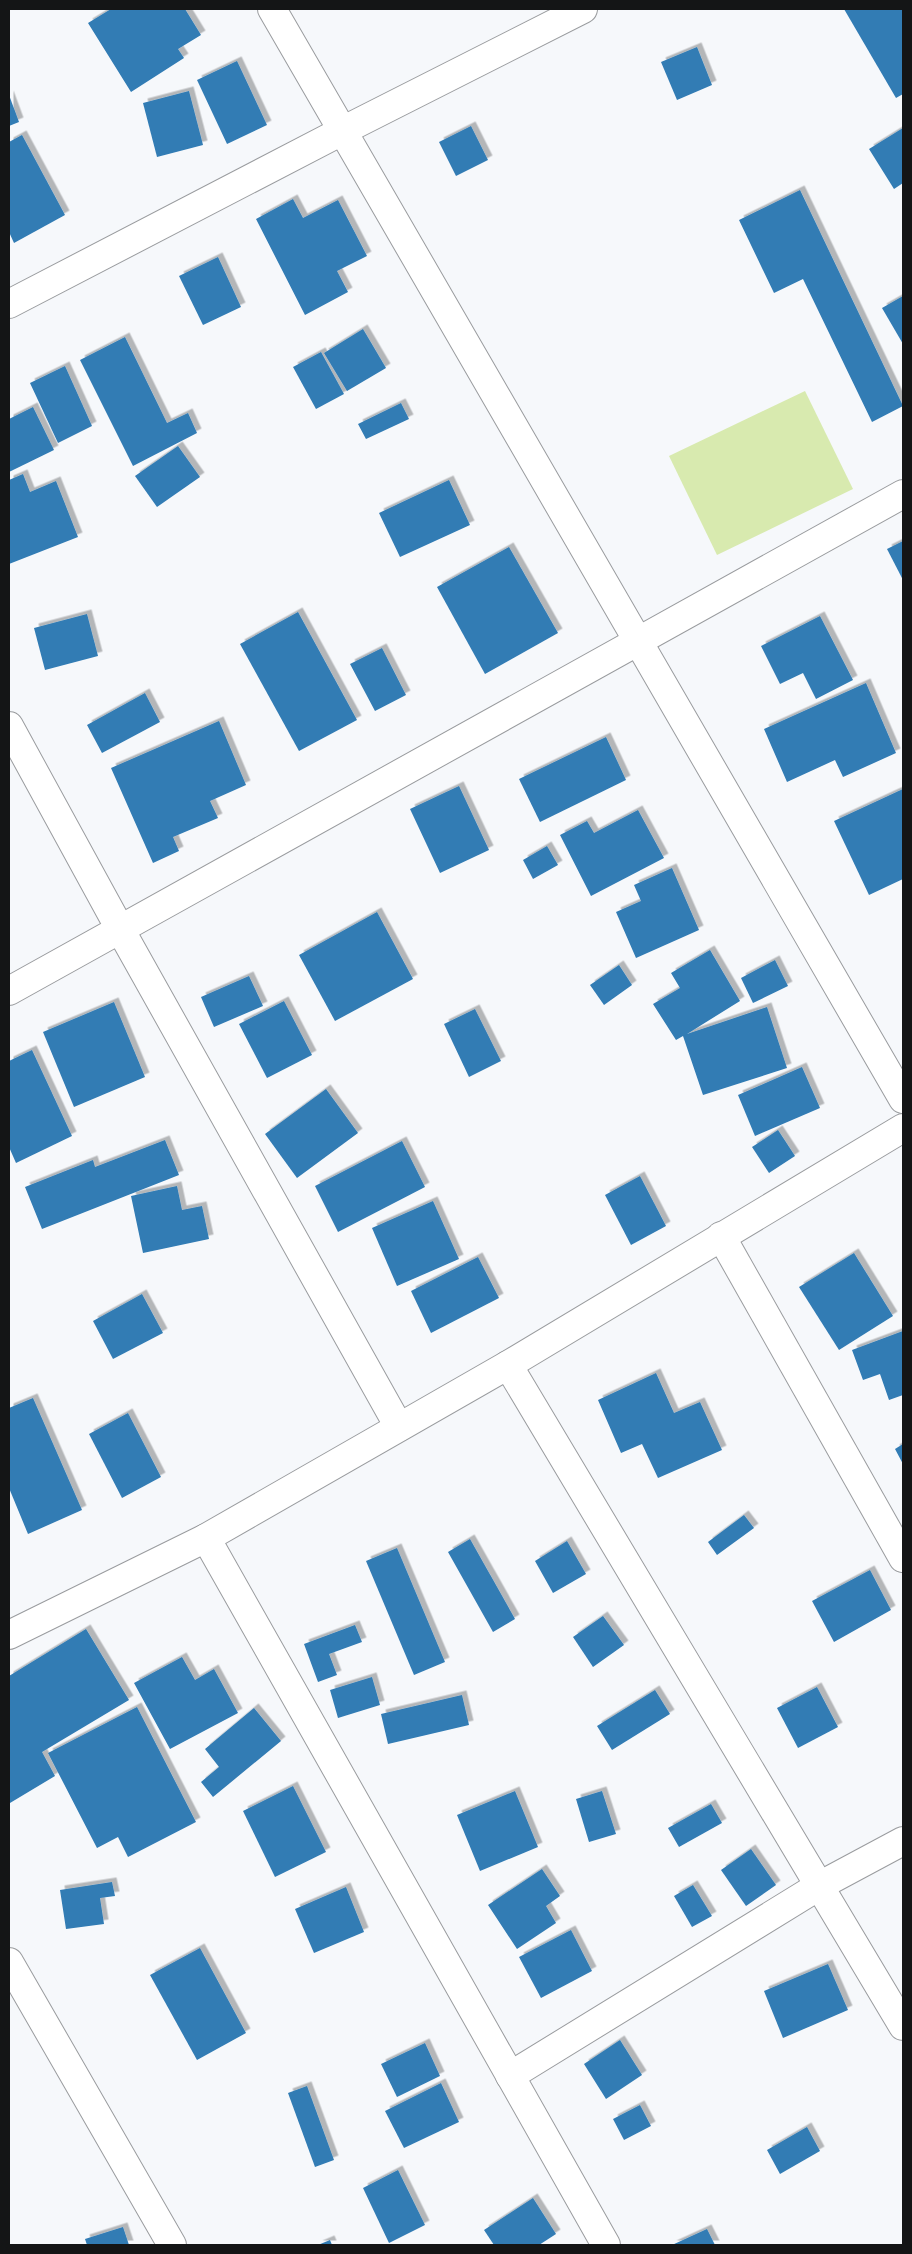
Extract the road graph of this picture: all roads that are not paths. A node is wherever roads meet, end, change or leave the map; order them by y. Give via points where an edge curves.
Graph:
1 (272, 9) edge
2 (583, 9) edge
3 (344, 130) junction
4 (9, 304) edge
5 (903, 494) edge
6 (640, 641) junction
7 (9, 726) edge
8 (120, 930) junction
9 (9, 991) edge
10 (903, 1099) edge
11 (903, 1128) edge
12 (721, 1236) junction
13 (508, 1365) junction
14 (399, 1428) junction
15 (206, 1538) junction
16 (903, 1558) edge
17 (9, 1634) edge
18 (903, 1841) edge
19 (819, 1886) junction
20 (13, 1978) edge
21 (903, 2026) edge
22 (510, 2076) junction
23 (172, 2245) edge
24 (606, 2245) edge

1 - 3 street
2 - 3 street
3 - 4 street
3 - 6 street
5 - 6 street
6 - 8 street
6 - 10 street
7 - 8 street
8 - 9 street
8 - 14 street
11 - 12 street
12 - 13 street
12 - 16 street
13 - 14 street
13 - 19 street
14 - 15 street
15 - 17 street
15 - 22 street
18 - 19 street
19 - 21 street
19 - 22 street
20 - 23 street
22 - 24 street

